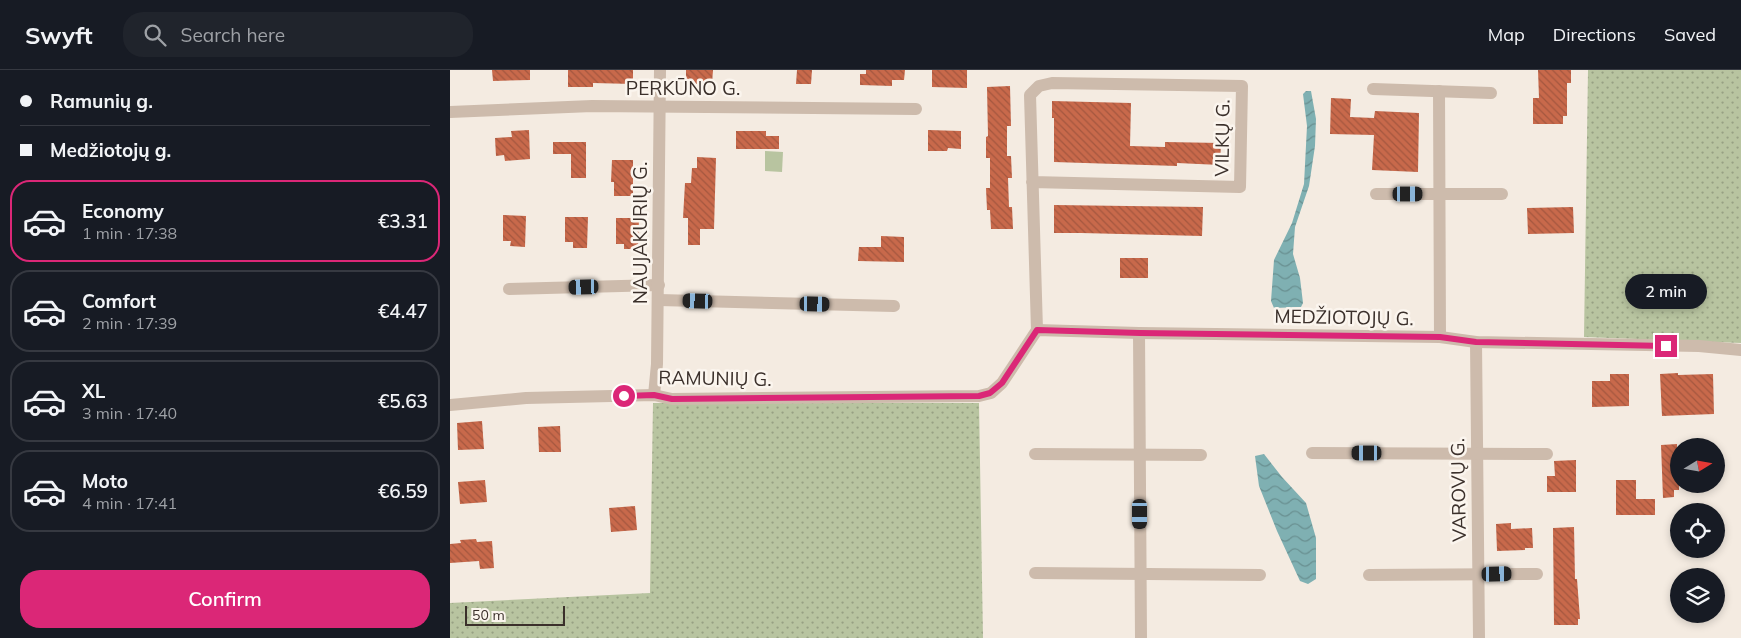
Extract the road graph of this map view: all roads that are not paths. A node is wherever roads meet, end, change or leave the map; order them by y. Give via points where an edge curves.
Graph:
1 (660, 70) edge
2 (1373, 89) dead end
3 (1439, 91) junction
4 (1491, 92) dead end
5 (659, 106) junction
6 (916, 108) dead end
7 (450, 112) edge
8 (1032, 182) junction
9 (1376, 194) dead end
10 (1440, 194) junction
11 (1502, 194) dead end
12 (659, 285) junction
13 (509, 288) dead end
14 (659, 300) junction
15 (894, 306) dead end
16 (1037, 330) junction
17 (1140, 333) junction
18 (1440, 337) junction
19 (1476, 342) junction
20 (1741, 350) edge
21 (654, 395) junction
22 (450, 405) edge
23 (1312, 453) dead end
24 (1036, 454) dead end
25 (1140, 454) junction
26 (1476, 454) junction
27 (1547, 454) dead end
28 (1201, 455) dead end
29 (1035, 573) dead end
30 (1141, 574) junction
31 (1537, 574) dead end
32 (1260, 575) dead end
33 (1369, 575) dead end
34 (1478, 575) junction
35 (1141, 638) edge
36 (1479, 638) edge

1 - 5 street, NAUJAKURIŲ G.
2 - 3 street
3 - 4 street
3 - 10 street
5 - 6 street, PERKŪNO G.
5 - 7 street, PERKŪNO G.
5 - 12 street, NAUJAKURIŲ G.
8 - 8 street, VILKŲ G. via 1030,95 1039,86 1052,83 1242,86 1240,187
8 - 16 street
9 - 10 street
10 - 11 street
10 - 18 street
12 - 13 street
12 - 14 street, NAUJAKURIŲ G.
14 - 15 street
14 - 21 street, NAUJAKURIŲ G.
16 - 17 street, MEDŽIOTOJŲ G.
16 - 21 street, RAMUNIŲ G. via 1002,383 990,393 979,396 672,399
17 - 18 street, MEDŽIOTOJŲ G.
17 - 25 street
18 - 19 street, MEDŽIOTOJŲ G.
19 - 20 street, MEDŽIOTOJŲ G. via 1700,346
19 - 26 street, VAROVŲ G.
21 - 22 street, RAMUNIŲ G. via 526,398
23 - 26 street
24 - 25 street
25 - 28 street
25 - 30 street
26 - 27 street
26 - 34 street, VAROVŲ G.
29 - 30 street
30 - 32 street
30 - 35 street
31 - 34 street
33 - 34 street
34 - 36 street, VAROVŲ G.

